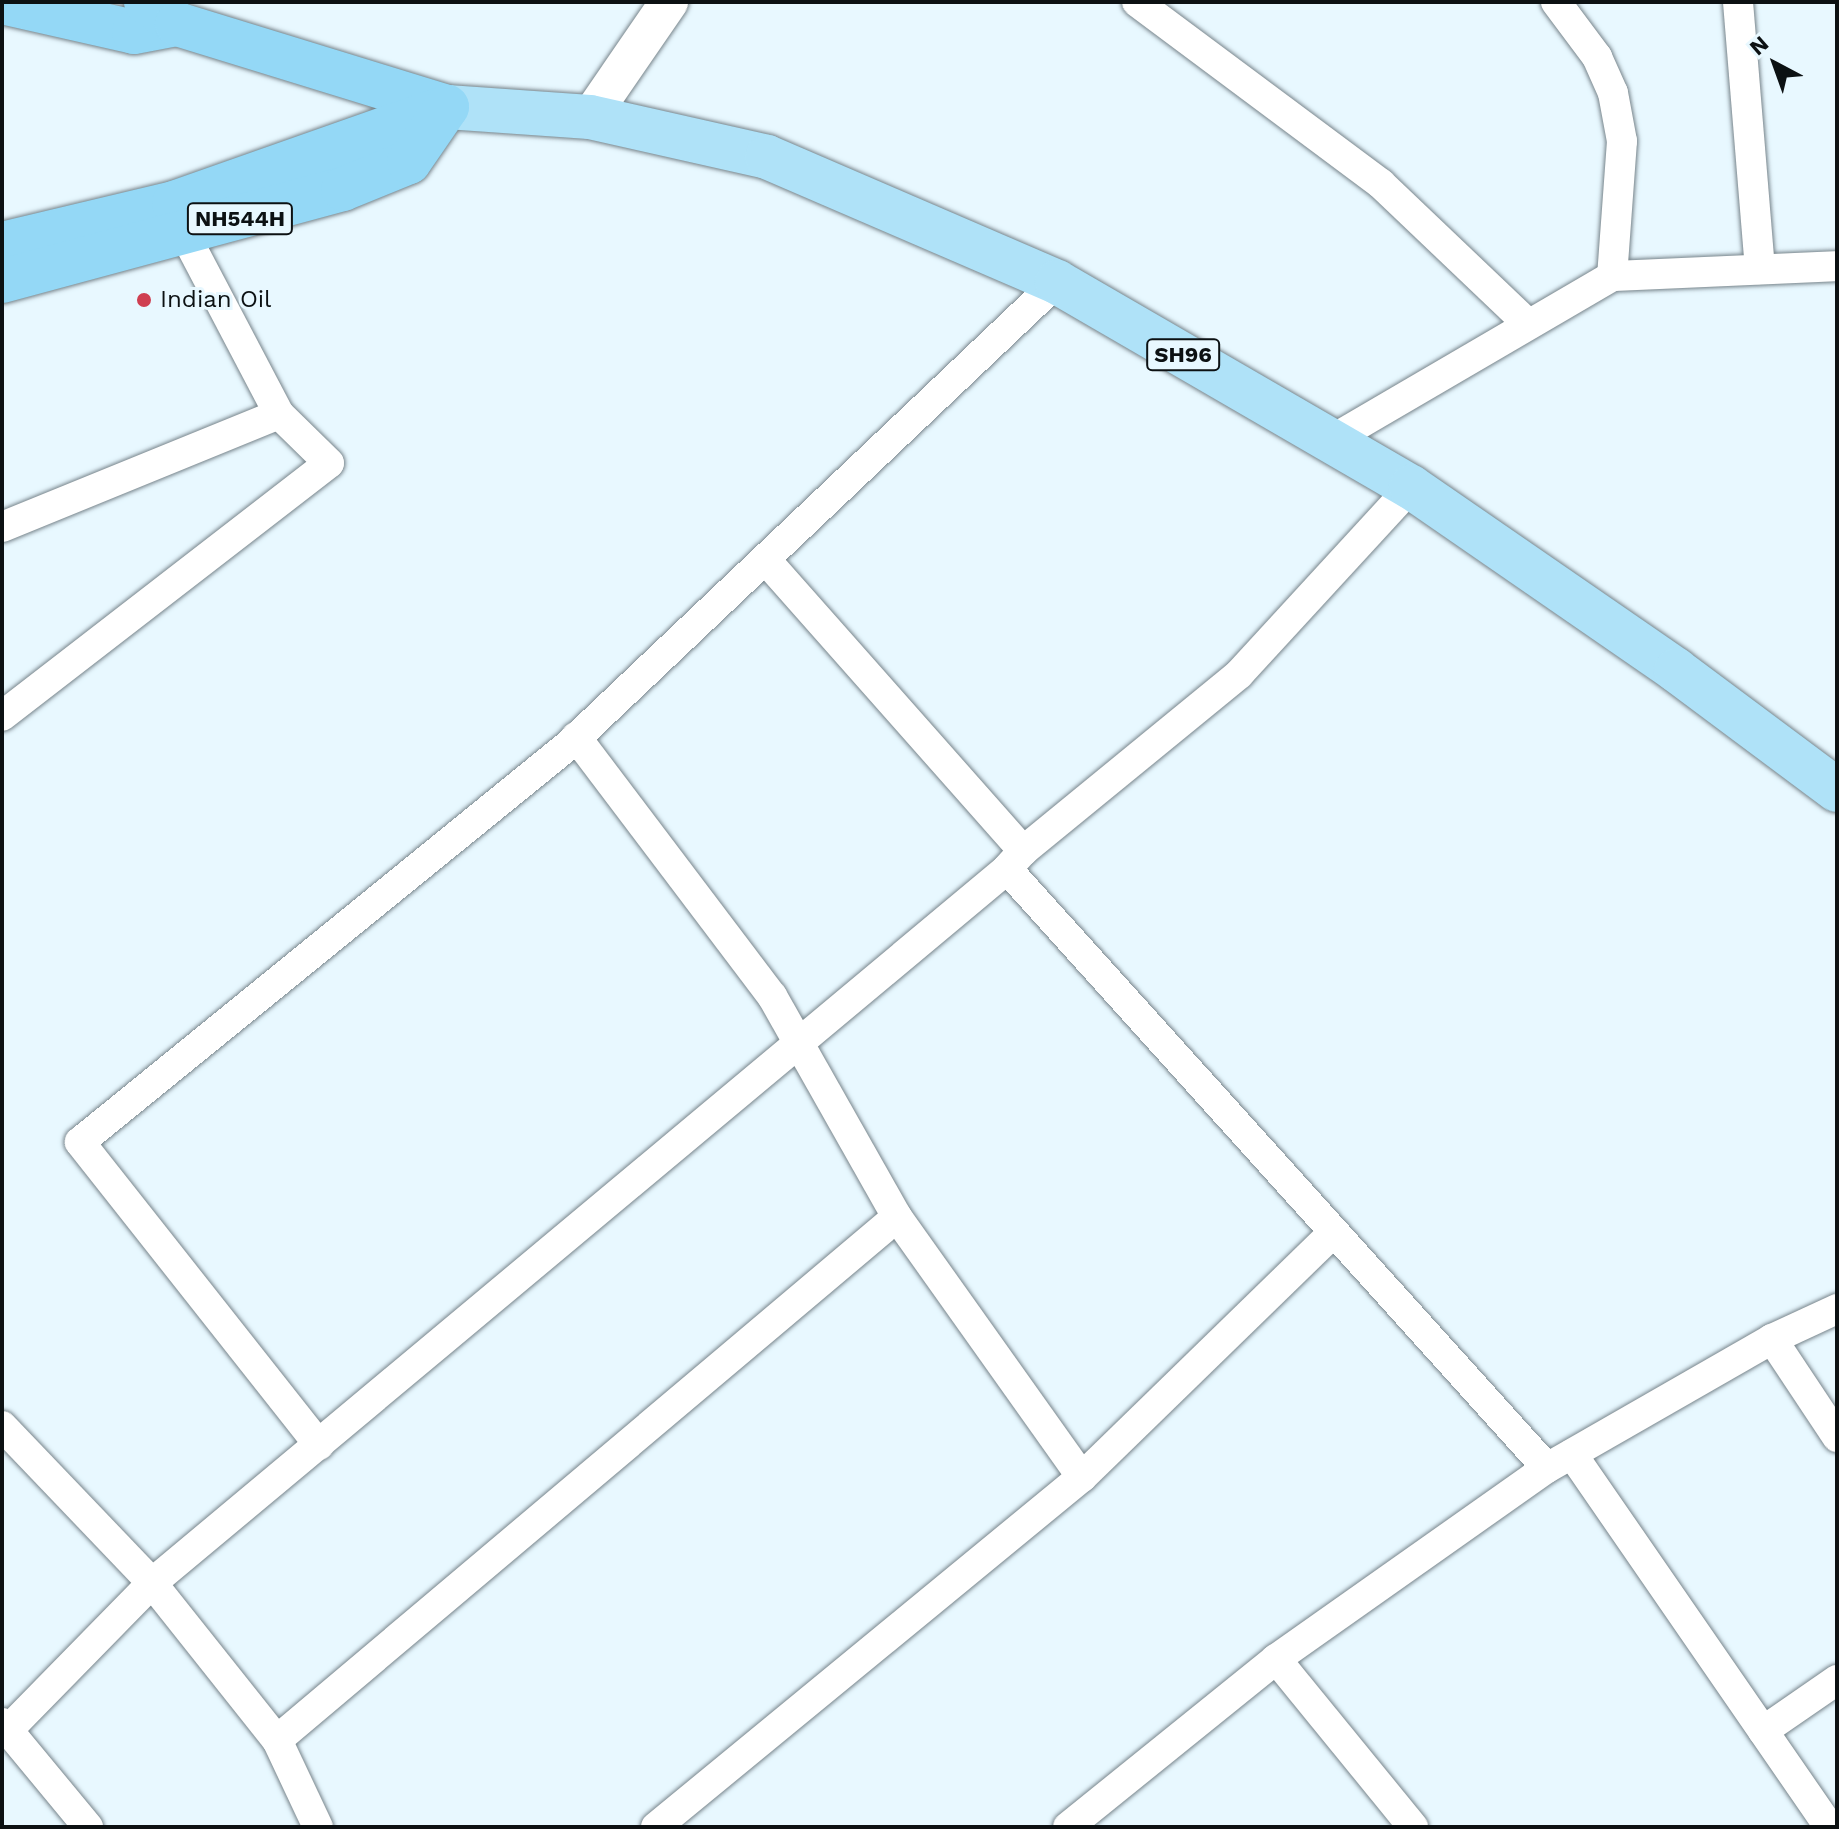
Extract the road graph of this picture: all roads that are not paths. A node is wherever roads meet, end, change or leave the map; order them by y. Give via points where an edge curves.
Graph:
1 (2, 2) edge
2 (669, 2) edge
3 (1137, 2) edge
4 (1556, 2) edge
5 (1738, 2) edge
6 (162, 13) edge
7 (447, 107) junction
8 (590, 117) junction
9 (135, 230) junction
10 (185, 235) junction
11 (2, 244) edge
12 (1837, 266) edge
13 (1760, 269) junction
14 (1612, 276) junction
15 (2, 281) edge
16 (1057, 282) junction
17 (1527, 323) junction
18 (279, 414) junction
19 (1330, 441) junction
20 (1411, 487) junction
21 (2, 527) edge
22 (765, 559) junction
23 (2, 716) edge
24 (576, 737) junction
25 (1837, 790) edge
26 (1015, 860) junction
27 (801, 1046) junction
28 (897, 1217) junction
29 (1334, 1232) junction
30 (1837, 1309) edge
31 (1772, 1339) junction
32 (2, 1426) edge
33 (1837, 1437) edge
34 (319, 1445) junction
35 (1560, 1461) junction
36 (1082, 1477) junction
37 (152, 1583) junction
38 (1276, 1659) junction
39 (1837, 1680) edge
40 (5, 1726) edge
41 (1763, 1731) junction
42 (277, 1740) junction
43 (88, 1827) edge
44 (318, 1827) edge
45 (656, 1827) edge
46 (1068, 1827) edge
47 (1413, 1827) edge
48 (1829, 1827) edge

1 - 6 highway via 134,32
2 - 8 street
3 - 17 street via 1381,184
4 - 14 street via 1597,57 1613,93 1622,141
5 - 13 street
6 - 7 highway
7 - 8 main road, SH96
7 - 9 highway, NH544H via 375,129
7 - 10 highway, NH544H via 409,162 343,189
8 - 16 main road, SH96 via 767,157
9 - 10 highway, NH544H
9 - 11 highway, NH544H
9 - 15 highway, NH544H
10 - 18 street
12 - 13 street
13 - 14 street
14 - 17 street
16 - 19 main road, SH96
16 - 22 street
17 - 19 street
18 - 21 street
18 - 23 street via 329,463
19 - 20 main road, SH96
20 - 25 main road, SH96 via 1676,670
20 - 26 street via 1239,674
22 - 24 street
22 - 26 street
24 - 27 street via 772,996
24 - 34 street via 80,1142
26 - 27 street
26 - 29 street
27 - 28 street
27 - 34 street
28 - 36 street
28 - 42 street
29 - 35 street
29 - 36 street
30 - 31 street
31 - 33 street
31 - 35 street
32 - 37 street
34 - 37 street
35 - 38 street
35 - 41 street
36 - 45 street
37 - 40 street
37 - 42 street
38 - 46 street
38 - 47 street
39 - 41 street
40 - 43 street
41 - 48 street
42 - 44 street

